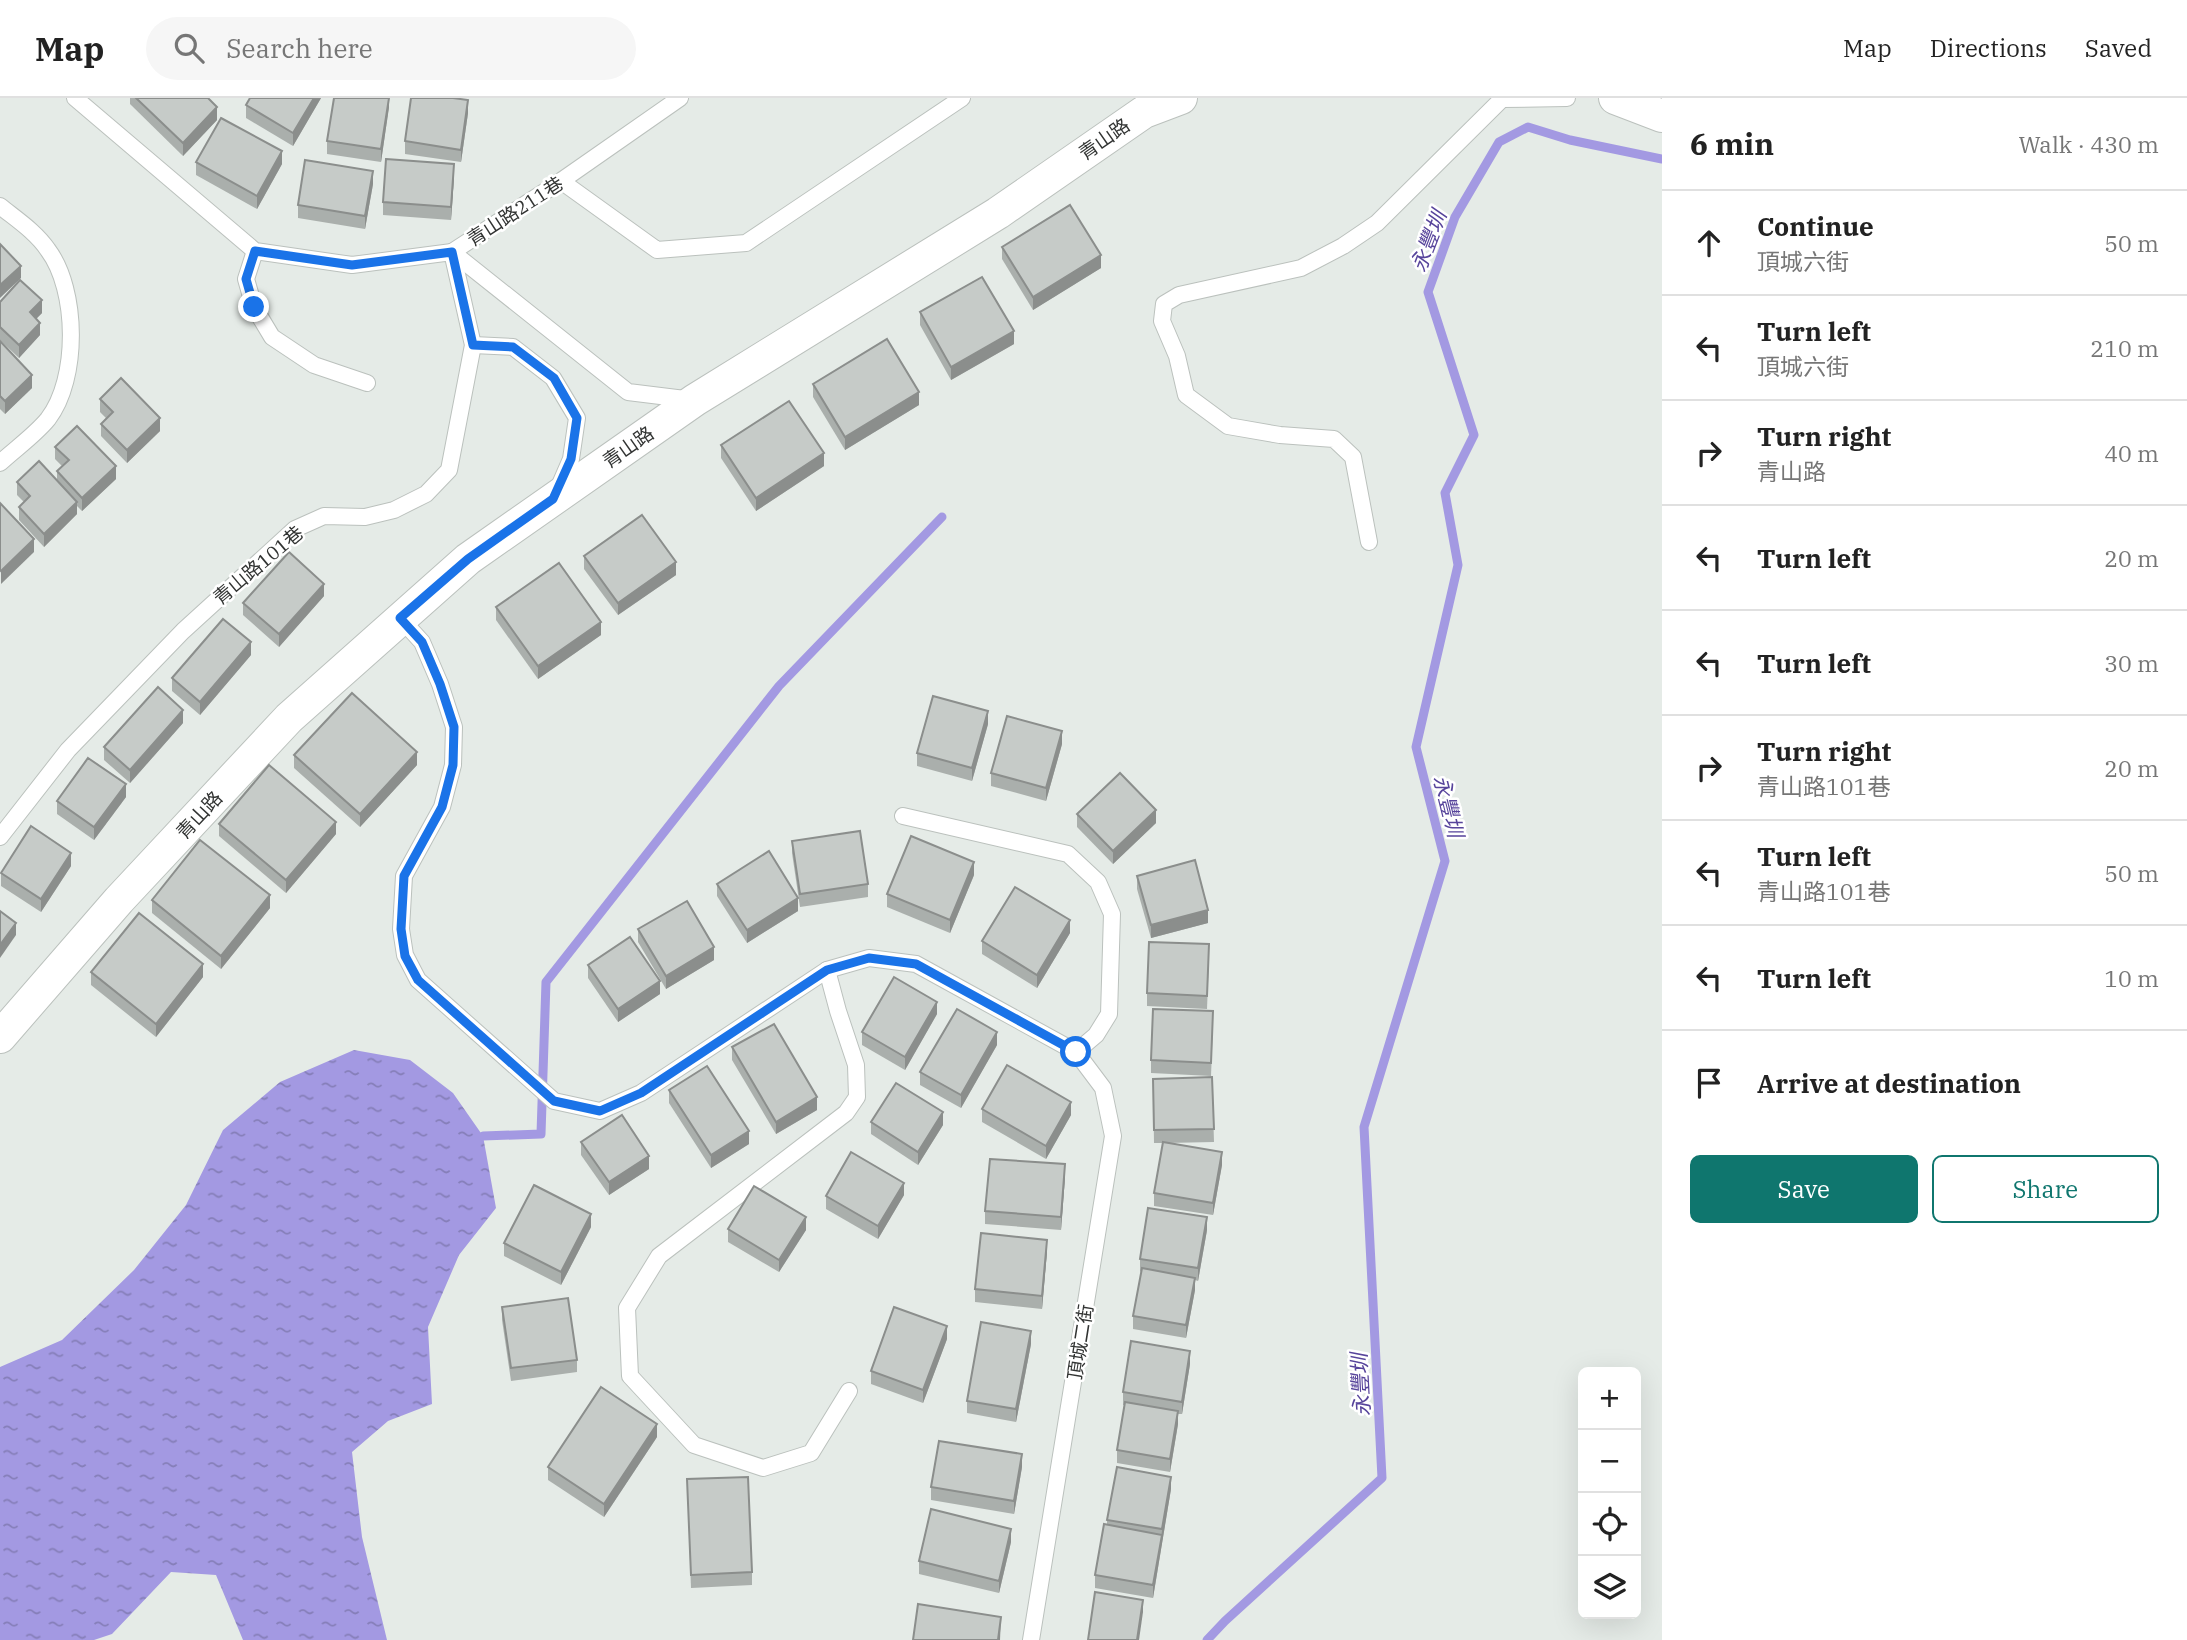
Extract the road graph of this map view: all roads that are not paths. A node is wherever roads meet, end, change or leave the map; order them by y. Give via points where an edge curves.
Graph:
1 (75, 98) edge
2 (680, 98) edge
3 (962, 98) edge
4 (1181, 98) edge
5 (1502, 98) edge
6 (1567, 98) edge
7 (1615, 98) edge
8 (1662, 116) edge
9 (561, 181) junction
10 (0, 206) edge
11 (255, 251) junction
12 (452, 252) junction
13 (473, 345) junction
14 (367, 383) dead end
15 (695, 400) junction
16 (0, 464) edge
17 (553, 499) junction
18 (1368, 542) dead end
19 (400, 618) junction
20 (902, 816) dead end
21 (0, 836) edge
22 (827, 970) junction
23 (0, 1037) edge
24 (1076, 1052) junction
25 (849, 1391) dead end
26 (1031, 1640) edge

1 - 11 lane
2 - 9 lane, 青山路211巷
3 - 9 lane via 746,243 657,250
4 - 15 street, 青山路 via 1144,112 998,213
5 - 6 lane
5 - 18 lane via 1377,223 1343,246 1301,268 1179,295 1164,304 1162,321 1186,394 1228,426 1334,439 1353,457
7 - 8 street
9 - 12 lane, 青山路211巷
10 - 16 lane via 48,250 64,280 71,347 65,383 48,418
11 - 12 lane via 352,265
11 - 14 lane via 246,279 254,307 272,337 314,365
12 - 13 lane, 青山路101巷
12 - 15 lane, 青山路211巷 via 628,392
13 - 17 lane via 513,347 554,378 577,418 571,459
13 - 21 lane, 青山路101巷 via 449,470 426,494 394,510 365,517 324,516 295,529 183,631 68,750
15 - 17 street, 青山路
17 - 19 street, 青山路 via 468,559
19 - 22 lane via 422,642 454,727 453,765 442,807 404,876 401,929 405,956 418,980 554,1101 600,1111 641,1093
19 - 23 street, 青山路 via 289,718 118,900
20 - 24 lane via 1068,855 1098,882 1112,914 1109,1014 1096,1035
22 - 24 lane via 869,958 916,964
22 - 25 lane via 856,1065 857,1097 846,1113 659,1256 627,1308 630,1376 694,1445 763,1468 811,1453
24 - 26 lane, 頂城二街 via 1103,1088 1113,1136

